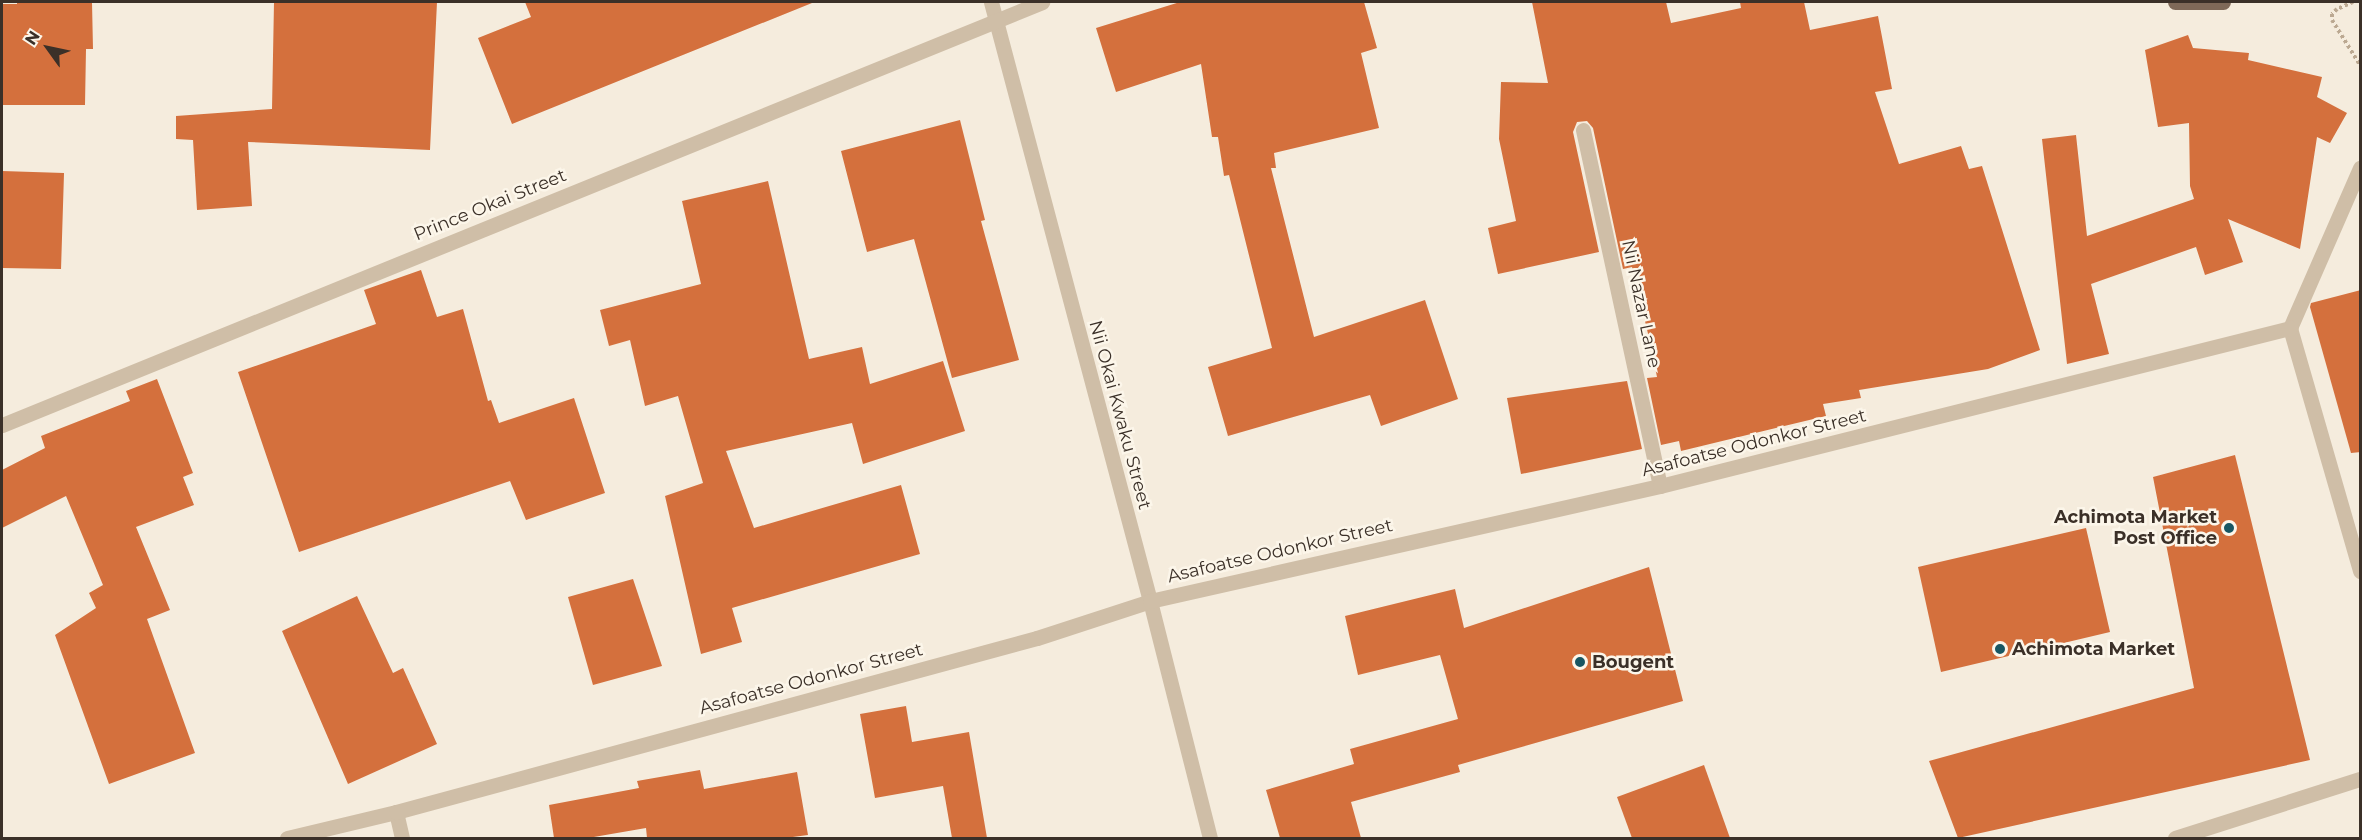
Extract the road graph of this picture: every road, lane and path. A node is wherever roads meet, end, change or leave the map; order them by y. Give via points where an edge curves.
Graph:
1 (991, 2) edge
2 (1042, 2) edge
3 (2175, 2) edge
4 (2223, 2) edge
5 (2353, 2) edge
6 (994, 20) junction
7 (2361, 65) edge
8 (1584, 130) dead end
9 (2361, 168) edge
10 (2290, 328) junction
11 (2, 425) edge
12 (1660, 486) junction
13 (2361, 571) edge
14 (1150, 600) junction
15 (2361, 779) edge
16 (396, 812) junction
17 (286, 838) edge
18 (402, 838) edge
19 (1210, 838) edge
20 (2175, 838) edge

1 - 6 street, Nii Okai Kwaku Street
2 - 6 street, Prince Okai Street
3 - 4 main road
5 - 7 path via 2337,9 2332,20
6 - 11 street, Prince Okai Street
6 - 14 street, Nii Okai Kwaku Street
8 - 12 street, Nii Nazar Lane
9 - 10 street
10 - 12 street, Asafoatse Odonkor Street
10 - 13 street
12 - 14 street, Asafoatse Odonkor Street
14 - 16 street, Asafoatse Odonkor Street via 1036,638
14 - 19 street, Nii Okai Kwaku Street
15 - 20 street
16 - 17 street, Asafoatse Odonkor Street
16 - 18 street

